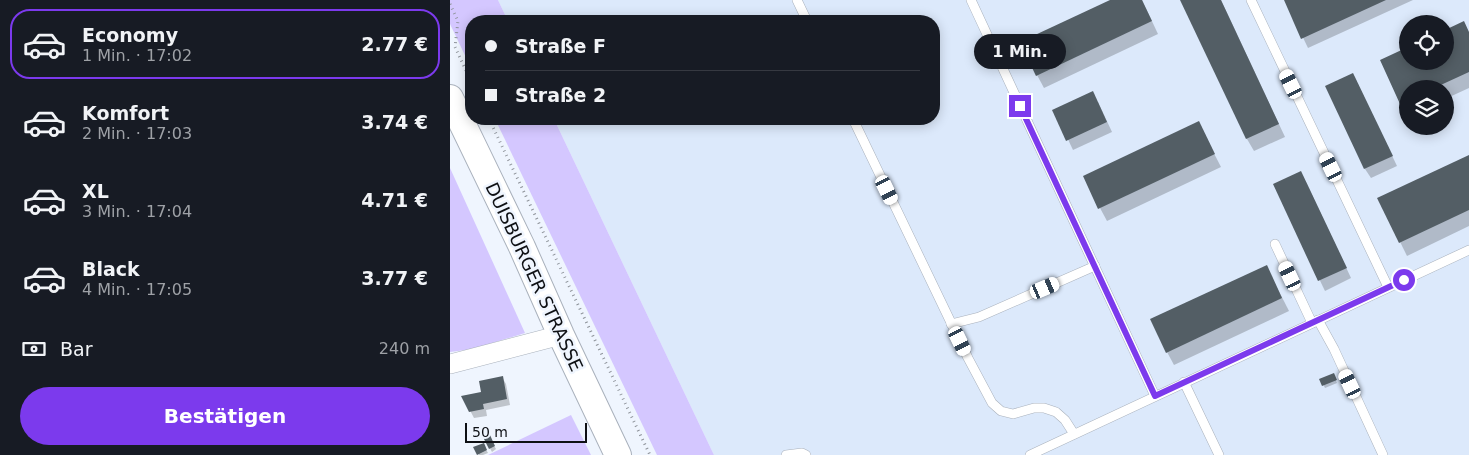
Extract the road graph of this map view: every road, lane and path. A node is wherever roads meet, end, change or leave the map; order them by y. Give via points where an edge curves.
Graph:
1 (797, 0) edge
2 (971, 0) edge
3 (1251, 0) edge
4 (450, 4) edge
5 (804, 15) edge
6 (465, 68) edge
7 (450, 98) edge
8 (492, 125) edge
9 (855, 125) edge
10 (1275, 244) dead end
11 (1469, 250) edge
12 (1095, 266) junction
13 (1388, 288) junction
14 (1315, 321) junction
15 (951, 324) junction
16 (561, 335) junction
17 (450, 364) edge
18 (1184, 382) junction
19 (1155, 396) junction
20 (1074, 434) junction
21 (618, 455) edge
22 (650, 455) edge
23 (786, 455) edge
24 (806, 455) edge
25 (1030, 455) edge
26 (1219, 455) edge
27 (1383, 455) edge

1 - 5 lane
2 - 12 lane
3 - 13 lane
4 - 6 path via 458,20 455,47
7 - 16 main road, DUISBURGER STRASSE
8 - 22 path
9 - 15 lane
10 - 14 lane
11 - 13 lane
12 - 15 lane via 979,317
12 - 19 lane
13 - 14 lane
14 - 18 lane
14 - 27 lane via 1334,349
15 - 20 lane via 992,403 1001,411 1012,414 1034,408 1056,412
16 - 17 street
16 - 21 main road, DUISBURGER STRASSE
18 - 19 lane
18 - 26 lane
19 - 20 lane
20 - 25 lane
23 - 24 lane

